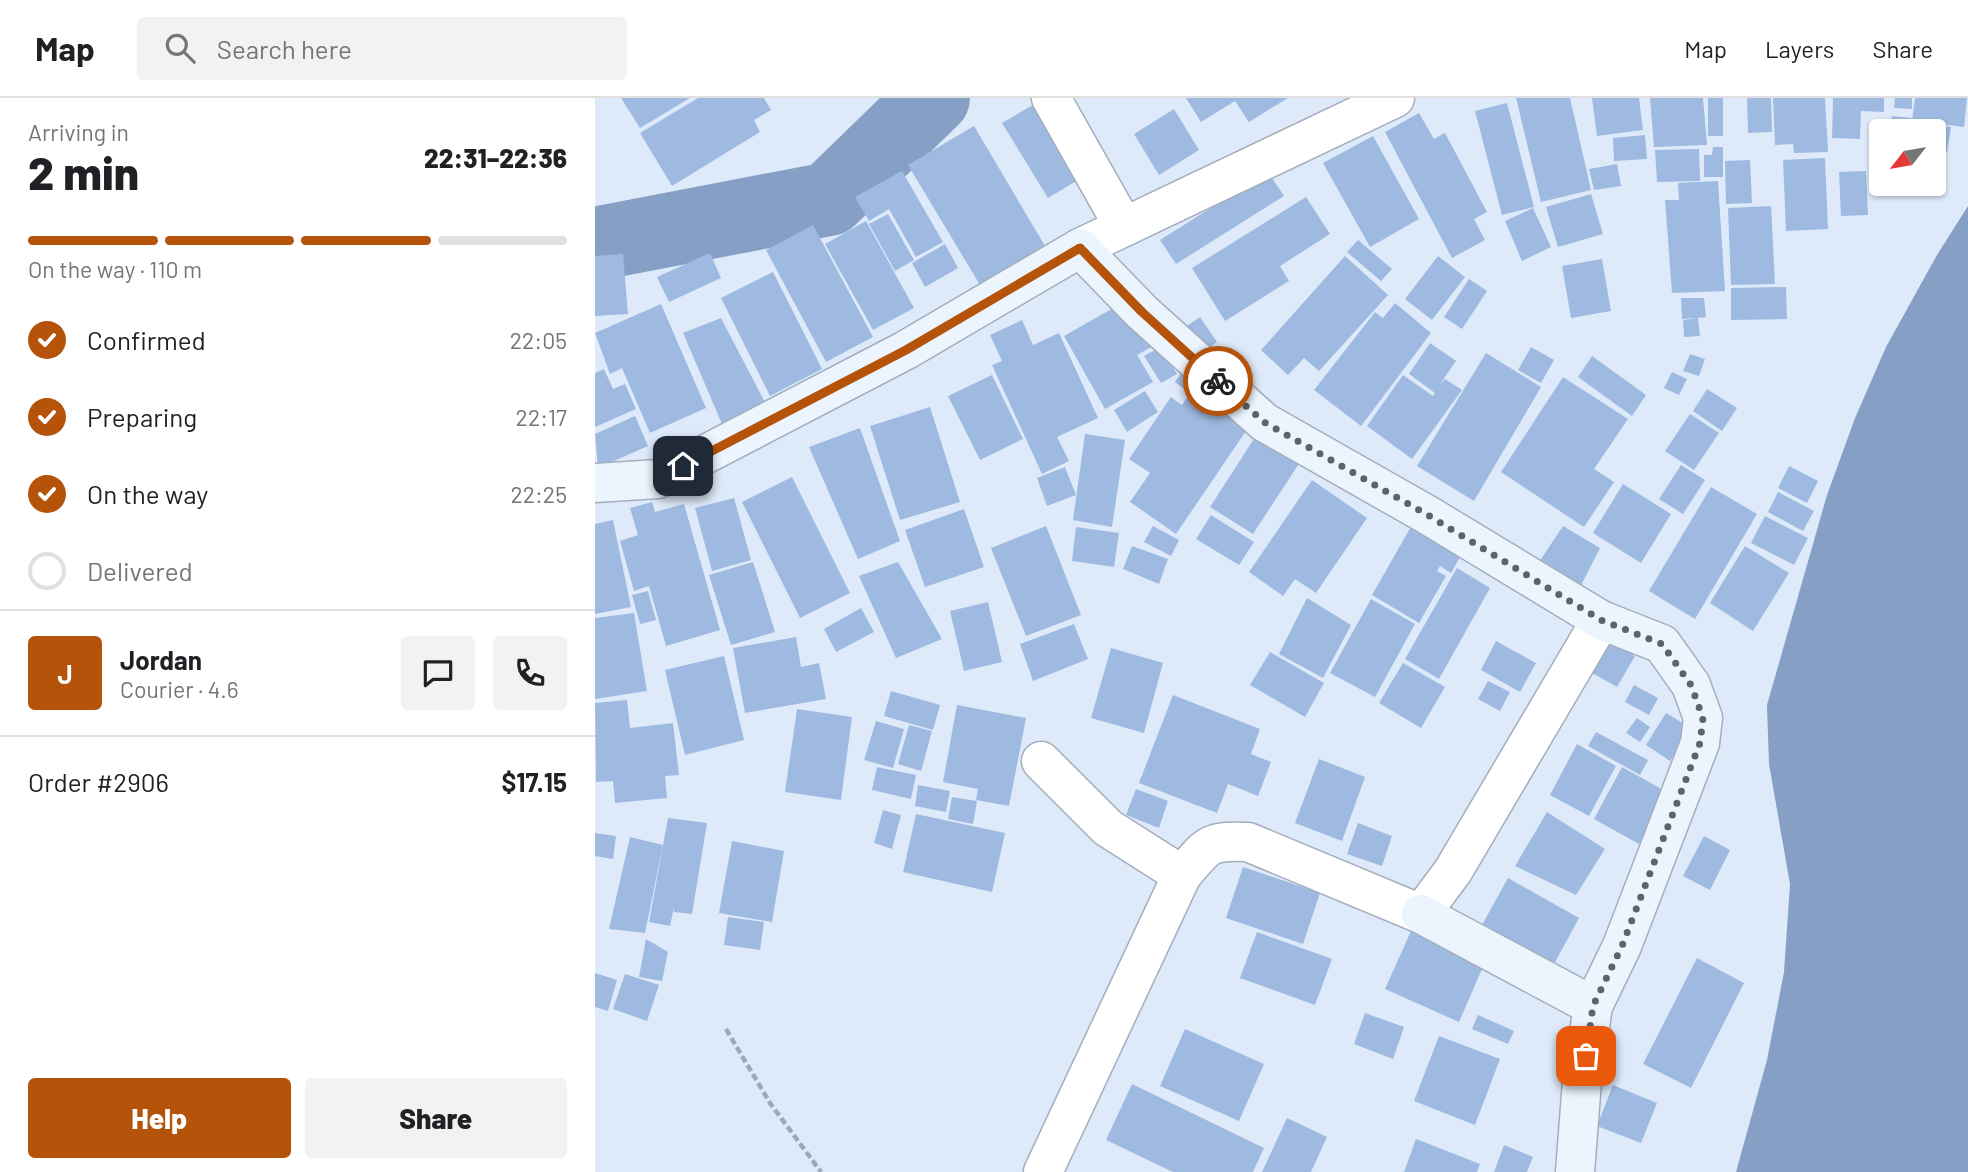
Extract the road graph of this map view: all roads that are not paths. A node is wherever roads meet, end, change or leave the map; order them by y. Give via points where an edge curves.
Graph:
1 (1051, 98) edge
2 (1395, 98) edge
3 (1124, 227) junction
4 (1080, 248) junction
5 (595, 483) edge
6 (1601, 620) junction
7 (1041, 761) dead end
8 (1182, 875) junction
9 (1421, 914) junction
10 (1593, 1006) junction
11 (1043, 1172) edge
12 (1575, 1172) edge

1 - 3 street
2 - 3 street
3 - 4 street
4 - 5 street via 906,350 658,479
4 - 6 street via 1142,312 1264,422
6 - 9 street via 1453,871
6 - 10 street via 1662,644 1691,685 1703,718 1700,743 1622,946
7 - 8 street via 1108,828
8 - 9 street via 1204,850 1220,841 1248,842
8 - 11 street
9 - 10 street
10 - 12 street

